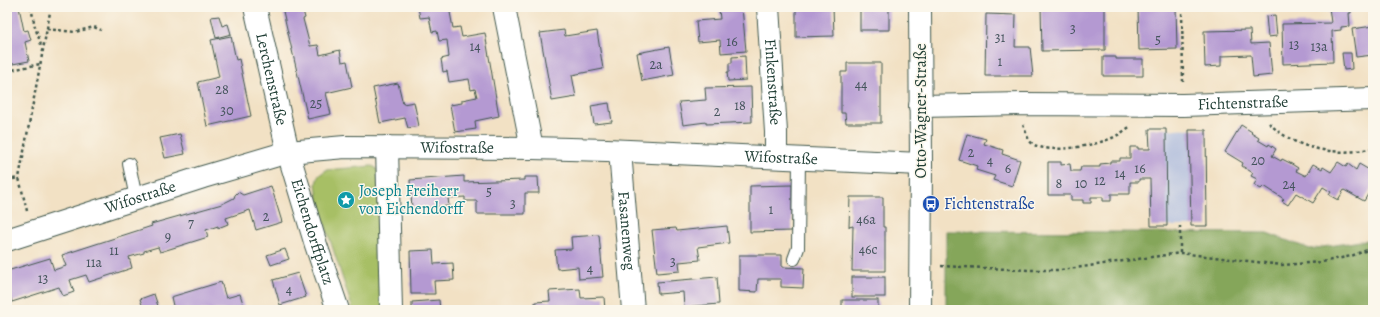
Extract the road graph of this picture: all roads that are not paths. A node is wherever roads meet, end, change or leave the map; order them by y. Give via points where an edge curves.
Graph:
1 (255, 7) edge
2 (504, 7) edge
3 (768, 7) edge
4 (920, 7) edge
5 (1373, 99) edge
6 (920, 106) junction
7 (387, 147) junction
8 (532, 148) junction
9 (620, 150) junction
10 (288, 152) junction
11 (776, 158) junction
12 (799, 158) junction
13 (129, 164) dead end
14 (921, 164) junction
15 (136, 198) junction
16 (7, 240) edge
17 (794, 259) dead end
18 (338, 310) edge
19 (391, 310) edge
20 (634, 310) edge
21 (920, 310) edge

1 - 10 street, Lerchenstraße
2 - 8 street
3 - 11 street, Finkenstraße
4 - 6 street, Otto-Wagner-Straße
5 - 6 street, Fichtenstraße via 1183,105
6 - 14 street, Otto-Wagner-Straße
7 - 8 street, Wifostraße
7 - 10 street, Wifostraße via 345,147
7 - 19 street
8 - 9 street, Wifostraße
9 - 11 street, Wifostraße
9 - 20 street, Fasanenweg
10 - 15 street, Wifostraße
10 - 18 street, Eichendorffplatz
11 - 12 street, Wifostraße
12 - 14 street, Wifostraße
12 - 17 lane via 798,248
13 - 15 lane
14 - 21 street, Otto-Wagner-Straße
15 - 16 street, Wifostraße

